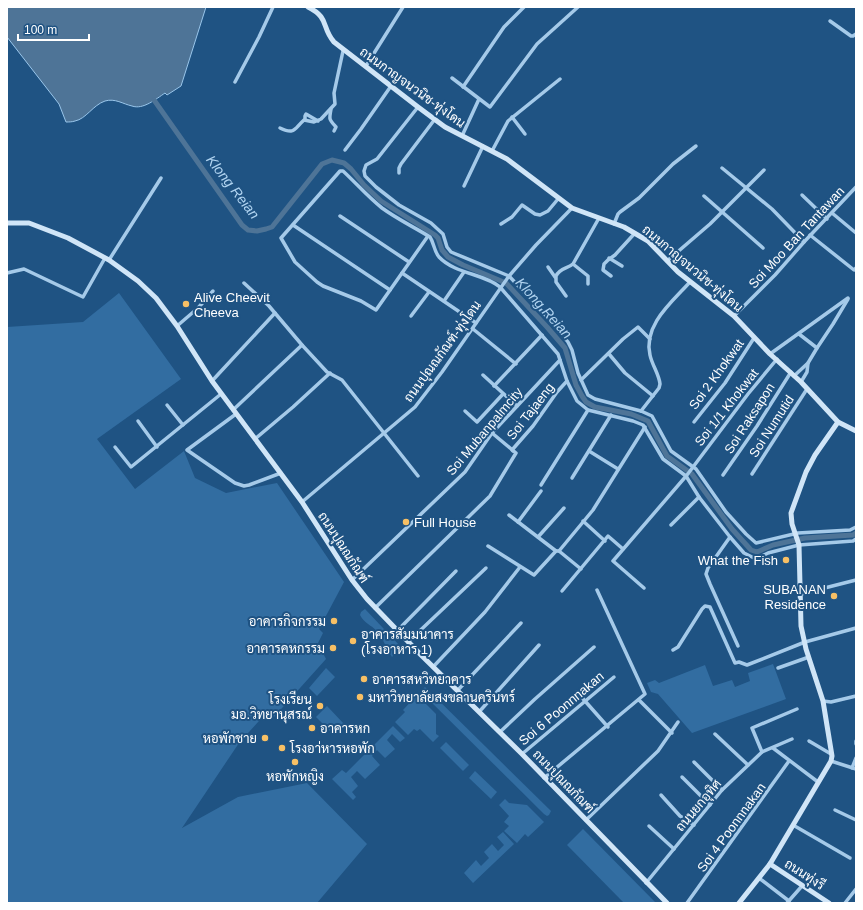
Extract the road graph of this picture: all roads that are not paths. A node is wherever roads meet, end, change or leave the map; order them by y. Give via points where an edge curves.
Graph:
1 (273, 7) edge
2 (308, 7) edge
3 (403, 7) edge
4 (524, 7) edge
5 (578, 7) edge
6 (830, 21) dead end
7 (856, 34) edge
8 (343, 51) junction
9 (366, 66) junction
10 (452, 78) dead end
11 (560, 79) dead end
12 (234, 82) dead end
13 (391, 86) junction
14 (463, 86) junction
15 (479, 99) junction
16 (418, 107) junction
17 (332, 108) junction
18 (512, 117) junction
19 (435, 119) junction
20 (280, 128) dead end
21 (334, 131) dead end
22 (525, 134) dead end
23 (462, 136) junction
24 (483, 146) junction
25 (696, 146) dead end
26 (345, 150) dead end
27 (492, 151) junction
28 (722, 168) dead end
29 (764, 170) dead end
30 (399, 173) dead end
31 (161, 178) dead end
32 (464, 186) dead end
33 (746, 187) junction
34 (856, 187) edge
35 (802, 195) dead end
36 (704, 196) dead end
37 (558, 199) junction
38 (572, 208) junction
39 (722, 212) junction
40 (832, 213) junction
41 (340, 216) dead end
42 (599, 218) junction
43 (827, 219) junction
44 (7, 223) edge
45 (501, 224) dead end
46 (614, 224) junction
47 (293, 225) junction
48 (635, 233) junction
49 (856, 233) edge
50 (810, 235) junction
51 (428, 236) junction
52 (804, 242) junction
53 (763, 248) dead end
54 (610, 258) junction
55 (107, 259) junction
56 (667, 261) junction
57 (408, 262) junction
58 (573, 264) junction
59 (622, 266) dead end
60 (548, 267) dead end
61 (856, 268) edge
62 (7, 272) edge
63 (464, 272) junction
64 (402, 273) junction
65 (611, 276) dead end
66 (508, 277) junction
67 (555, 277) junction
68 (690, 282) junction
69 (244, 283) dead end
70 (588, 284) dead end
71 (501, 286) junction
72 (390, 290) junction
73 (213, 291) dead end
74 (429, 292) junction
75 (566, 296) dead end
76 (444, 301) junction
77 (275, 313) junction
78 (411, 316) dead end
79 (734, 316) junction
80 (476, 323) junction
81 (177, 326) junction
82 (473, 329) junction
83 (799, 334) junction
84 (542, 335) junction
85 (650, 338) junction
86 (754, 338) junction
87 (302, 345) junction
88 (817, 348) junction
89 (608, 354) junction
90 (770, 354) junction
91 (777, 359) junction
92 (560, 360) junction
93 (808, 363) junction
94 (516, 364) junction
95 (330, 373) junction
96 (792, 374) junction
97 (483, 375) dead end
98 (581, 380) junction
99 (212, 381) junction
100 (566, 381) junction
101 (801, 382) junction
102 (494, 386) junction
103 (807, 388) junction
104 (221, 394) junction
105 (503, 394) junction
106 (653, 396) junction
107 (167, 405) dead end
108 (517, 406) junction
109 (588, 410) junction
110 (641, 411) junction
111 (235, 412) junction
112 (465, 412) dead end
113 (611, 415) junction
114 (138, 421) dead end
115 (694, 422) dead end
116 (838, 422) junction
117 (183, 425) junction
118 (645, 427) junction
119 (856, 431) edge
120 (492, 433) junction
121 (384, 434) junction
122 (256, 439) junction
123 (115, 447) dead end
124 (157, 447) junction
125 (512, 450) junction
126 (589, 451) junction
127 (692, 468) junction
128 (618, 469) junction
129 (281, 473) junction
130 (752, 474) dead end
131 (686, 475) junction
132 (723, 475) dead end
133 (418, 476) dead end
134 (572, 478) dead end
135 (541, 484) dead end
136 (542, 491) dead end
137 (700, 497) junction
138 (302, 502) junction
139 (564, 508) dead end
140 (509, 515) dead end
141 (583, 521) junction
142 (518, 522) junction
143 (671, 525) dead end
144 (856, 527) edge
145 (795, 534) junction
146 (538, 537) junction
147 (730, 537) junction
148 (856, 539) edge
149 (605, 540) junction
150 (799, 545) junction
151 (488, 546) dead end
152 (623, 549) junction
153 (558, 551) junction
154 (520, 567) junction
155 (486, 568) dead end
156 (581, 569) junction
157 (456, 571) dead end
158 (352, 580) junction
159 (856, 580) edge
160 (644, 588) dead end
161 (597, 590) dead end
162 (562, 591) dead end
163 (801, 594) junction
164 (375, 608) junction
165 (521, 623) dead end
166 (856, 628) edge
167 (397, 631) junction
168 (408, 642) junction
169 (805, 642) junction
170 (539, 645) dead end
171 (738, 646) dead end
172 (594, 647) dead end
173 (673, 650) dead end
174 (809, 657) junction
175 (433, 667) junction
176 (778, 668) dead end
177 (614, 677) dead end
178 (457, 691) junction
179 (577, 692) dead end
180 (856, 696) edge
181 (639, 700) junction
182 (585, 701) junction
183 (823, 701) junction
184 (797, 709) dead end
185 (479, 712) junction
186 (678, 722) dead end
187 (608, 726) junction
188 (500, 732) junction
189 (672, 733) junction
190 (715, 734) dead end
191 (792, 739) dead end
192 (809, 741) dead end
193 (856, 741) edge
194 (856, 744) edge
195 (773, 748) junction
196 (762, 752) junction
197 (522, 754) junction
198 (831, 754) junction
199 (856, 758) edge
200 (789, 761) junction
201 (831, 761) junction
202 (694, 762) dead end
203 (748, 765) junction
204 (854, 769) edge
205 (682, 777) dead end
206 (544, 778) junction
207 (818, 782) junction
208 (722, 790) junction
209 (661, 795) dead end
210 (710, 805) junction
211 (836, 810) dead end
212 (586, 820) junction
213 (856, 820) edge
214 (694, 825) junction
215 (793, 825) junction
216 (649, 826) dead end
217 (674, 849) junction
218 (850, 858) dead end
219 (770, 864) junction
220 (759, 878) junction
221 (646, 883) junction
222 (802, 886) junction
223 (856, 889) edge
224 (788, 902) edge
225 (667, 903) edge
226 (688, 903) edge
227 (738, 903) edge
228 (829, 903) edge
229 (845, 903) edge

1 - 12 street
2 - 8 street, ถนนกาญจนวนิช-ทุ่งโดน via 320,14 330,38
3 - 9 street
4 - 14 street via 504,27
5 - 15 street via 536,44 490,108
6 - 7 street via 851,36
8 - 9 street, ถนนกาญจนวนิช-ทุ่งโดน
8 - 17 street via 334,94 335,104
9 - 13 street, ถนนกาญจนวนิช-ทุ่งโดน
10 - 14 street
11 - 18 street
13 - 16 street, ถนนกาญจนวนิช-ทุ่งโดน
13 - 26 street
14 - 15 street
15 - 23 street
16 - 19 street, ถนนกาญจนวนิช-ทุ่งโดน
16 - 66 street via 377,159 366,165 365,176 394,202 431,223 443,234 451,252
17 - 20 street via 318,121 305,120 291,132
17 - 21 street via 330,121 336,127
18 - 22 street
18 - 27 street
19 - 23 street, ถนนกาญจนวนิช-ทุ่งโดน
19 - 30 street via 401,164
23 - 24 street, ถนนกาญจนวนิช-ทุ่งโดน
24 - 27 street, ถนนกาญจนวนิช-ทุ่งโดน
24 - 32 street
25 - 46 street via 620,212
27 - 37 street, ถนนกาญจนวนิช-ทุ่งโดน via 512,162
28 - 33 street
29 - 33 street
31 - 55 street
33 - 39 street
33 - 52 street
34 - 40 street, Soi Moo Ban Tantawan
35 - 43 street
36 - 39 street
37 - 38 street, ถนนกาญจนวนิช-ทุ่งโดน
37 - 45 street via 548,211 540,215 522,205 510,219
38 - 42 street, ถนนกาญจนวนิช-ทุ่งโดน
38 - 66 street, ถนนปุณณกัณฑ์-ทุ่งโดน
39 - 53 street
39 - 56 street
40 - 43 street, Soi Moo Ban Tantawan
40 - 49 street
41 - 57 street
42 - 46 street, ถนนกาญจนวนิช-ทุ่งโดน
42 - 58 street
43 - 50 street, Soi Moo Ban Tantawan
44 - 55 street, ถนนปุณณกัณฑ์ via 24,222 43,227
46 - 48 street, ถนนกาญจนวนิช-ทุ่งโดน
47 - 51 street via 342,171 382,208
47 - 72 street
47 - 72 street via 281,238 299,266 324,286 376,310
48 - 54 street
48 - 56 street, ถนนกาญจนวนิช-ทุ่งโดน via 652,244
50 - 52 street, Soi Moo Ban Tantawan
50 - 61 street via 854,270
51 - 57 street
51 - 63 street via 439,257
52 - 79 street, Soi Moo Ban Tantawan
54 - 59 street
54 - 65 street via 604,264 603,270
55 - 62 street via 83,297 24,269
55 - 81 street, ถนนปุณณกัณฑ์ via 138,281 156,298
56 - 68 street, ถนนกาญจนวนิช-ทุ่งโดน
57 - 64 street
58 - 67 street via 561,270
58 - 70 street via 587,274
60 - 67 street
63 - 71 street
63 - 76 street
64 - 72 street
64 - 74 street
66 - 71 street, ถนนปุณณกัณฑ์-ทุ่งโดน
66 - 98 street via 565,337 572,350
67 - 75 street
68 - 79 street, ถนนกาญจนวนิช-ทุ่งโดน
68 - 85 street via 658,319
69 - 77 street
71 - 80 street, ถนนปุณณกัณฑ์-ทุ่งโดน
71 - 84 street
73 - 81 street
74 - 76 street
74 - 78 street
76 - 80 street
77 - 87 street
77 - 99 street
79 - 86 street, ถนนกาญจนวนิช-ทุ่งโดน
80 - 82 street, ถนนปุณณกัณฑ์-ทุ่งโดน
81 - 99 street, ถนนปุณณกัณฑ์
82 - 94 street
82 - 121 street, ถนนปุณณกัณฑ์-ทุ่งโดน via 415,407
83 - 88 street
83 - 88 street via 848,298
83 - 90 street
84 - 92 street
84 - 94 street
85 - 89 street via 638,327
85 - 106 street via 650,356 660,382
86 - 90 street, ถนนกาญจนวนิช-ทุ่งโดน
86 - 115 street, Soi 2 Khokwat via 725,383
87 - 95 street
87 - 111 street
88 - 93 street
89 - 98 street
89 - 106 street via 625,373
90 - 91 street, ถนนกาญจนวนิช-ทุ่งโดน
91 - 96 street, ถนนกาญจนวนิช-ทุ่งโดน
91 - 127 street, Soi 1/1 Khokwat
92 - 100 street
92 - 108 street, Soi Mubanpalmcity
93 - 96 street, Soi Raksapon
93 - 101 street via 808,372
94 - 102 street
95 - 121 street via 342,380
95 - 122 street
96 - 101 street, ถนนกาญจนวนิช-ทุ่งโดน
96 - 132 street, Soi Raksapon
97 - 102 street
98 - 110 street via 592,398
99 - 104 street, ถนนปุณณกัณฑ์
100 - 109 street via 575,400
100 - 125 street, Soi Tajaeng
101 - 103 street, ถนนกาญจนวนิช-ทุ่งโดน
102 - 105 street
103 - 116 street, ถนนกาญจนวนิช-ทุ่งโดน
103 - 130 street, Soi Numutid
104 - 111 street, ถนนปุณณกัณฑ์
104 - 117 street
105 - 108 street
105 - 112 street via 478,422
106 - 110 street
107 - 117 street
108 - 120 street, Soi Mubanpalmcity
109 - 113 street
109 - 135 street
110 - 127 street via 652,416 671,451
111 - 122 street, ถนนปุณณกัณฑ์
111 - 129 street via 187,450 235,483 244,486
113 - 118 street
113 - 126 street
114 - 124 street
116 - 119 street, ถนนกาญจนวนิช-ทุ่งโดน
116 - 145 street via 815,455 792,508 791,517
117 - 124 street
118 - 128 street
118 - 131 street via 663,460
120 - 125 street
120 - 158 street, Soi Mubanpalmcity via 465,472
121 - 133 street
121 - 138 street, ถนนปุณณกัณฑ์-ทุ่งโดน
122 - 129 street, ถนนปุณณกัณฑ์
123 - 124 street via 132,467
125 - 164 street, Soi Tajaeng via 516,453 490,496
126 - 128 street
126 - 134 street
127 - 131 street, Soi 1/1 Khokwat
127 - 145 street via 698,472 726,512 755,542
128 - 141 street via 593,510
129 - 138 street, ถนนปุณณกัณฑ์
131 - 137 street
131 - 152 street, Soi 1/1 Khokwat
136 - 142 street
137 - 143 street
137 - 147 street
138 - 158 street, ถนนปุณณกัณฑ์
139 - 146 street
140 - 142 street
141 - 149 street
141 - 153 street
142 - 146 street
144 - 145 street via 850,530
145 - 150 street
146 - 153 street
147 - 150 street via 744,553 756,559
147 - 171 street via 706,574
148 - 150 street
149 - 152 street via 608,536
149 - 156 street
150 - 163 street
151 - 154 street
152 - 160 street, Soi 1/1 Khokwat via 612,561
153 - 154 street via 534,575
153 - 156 street
154 - 175 street via 485,612
155 - 168 street
156 - 162 street
157 - 167 street
158 - 164 street, ถนนปุณณกัณฑ์
159 - 163 street
161 - 181 street via 646,694
163 - 169 street via 801,626
164 - 167 street, ถนนปุณณกัณฑ์
165 - 178 street
166 - 169 street
167 - 168 street, ถนนปุณณกัณฑ์
168 - 175 street, ถนนปุณณกัณฑ์
169 - 173 street via 747,665 735,663 710,607 705,606 678,647
169 - 174 street
170 - 185 street
172 - 188 street
174 - 176 street
174 - 183 street
175 - 178 street, ถนนปุณณกัณฑ์
177 - 182 street, Soi 6 Poonnnakan
178 - 185 street, ถนนปุณณกัณฑ์
179 - 182 street
180 - 183 street via 830,702
181 - 187 street
181 - 189 street
182 - 187 street
182 - 197 street, Soi 6 Poonnnakan
183 - 198 street
184 - 196 street via 752,728
185 - 188 street, ถนนปุณณกัณฑ์
186 - 189 street
187 - 206 street
188 - 197 street, ถนนปุณณกัณฑ์
189 - 212 street via 658,751
190 - 203 street
191 - 195 street, ถนนยกอุทิศ
192 - 198 street
193 - 194 street
195 - 196 street, ถนนยกอุทิศ
195 - 200 street
196 - 203 street, ถนนยกอุทิศ
197 - 206 street, ถนนปุณณกัณฑ์
198 - 201 street
199 - 204 street
200 - 207 street
200 - 226 street, Soi 4 Poonnnakan
201 - 204 street
201 - 207 street
202 - 208 street
203 - 208 street, ถนนยกอุทิศ
205 - 210 street
206 - 212 street, ถนนปุณณกัณฑ์
207 - 215 street
208 - 210 street, ถนนยกอุทิศ
209 - 214 street via 680,816
210 - 214 street, ถนนยกอุทิศ
211 - 213 street
212 - 221 street, ถนนปุณณกัณฑ์
214 - 217 street, ถนนยกอุทิศ
215 - 218 street
215 - 219 street
216 - 217 street
217 - 221 street, ถนนยกอุทิศ
219 - 220 street
219 - 222 street, ถนนทุ่งรี
220 - 224 street
220 - 227 street
221 - 225 street, ถนนปุณณกัณฑ์
222 - 224 street
222 - 228 street, ถนนทุ่งรี
223 - 229 street

